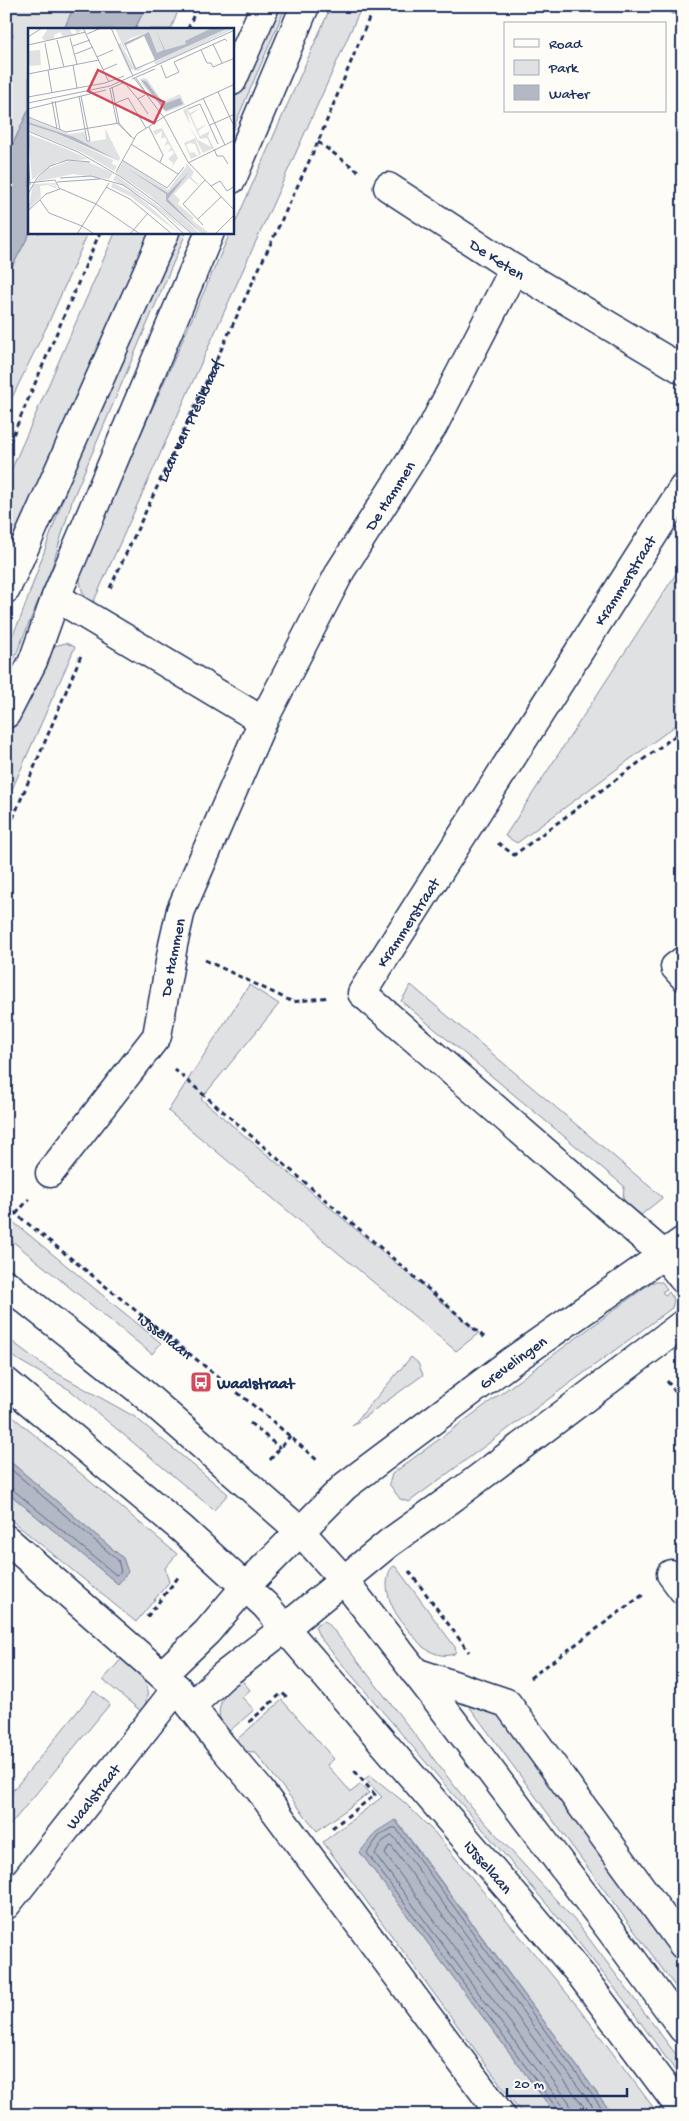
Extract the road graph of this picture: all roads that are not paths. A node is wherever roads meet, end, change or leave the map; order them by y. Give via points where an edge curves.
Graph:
1 (265, 6) edge
2 (305, 6) edge
3 (234, 76) edge
4 (234, 174) edge
5 (388, 187) road end
6 (164, 234) edge
7 (209, 234) edge
8 (514, 269) junction
9 (683, 370) edge
10 (683, 488) edge
11 (6, 589) edge
12 (56, 597) junction
13 (6, 714) edge
14 (263, 720) junction
15 (683, 962) edge
16 (683, 976) edge
17 (50, 1173) dead end
18 (674, 1248) edge
19 (683, 1279) edge
20 (6, 1284) edge
21 (683, 1324) edge
22 (6, 1382) edge
23 (300, 1531) junction
24 (6, 1539) edge
25 (343, 1579) junction
26 (245, 1586) junction
27 (285, 1628) junction
28 (415, 1672) junction
29 (177, 1690) junction
30 (6, 1905) edge
31 (683, 1945) edge
32 (683, 2029) edge
33 (683, 2112) edge
34 (501, 2115) edge

1 - 3 street
2 - 4 street
5 - 8 street, De Keten
6 - 11 street
7 - 12 street
8 - 9 street, De Keten
8 - 14 street, De Hammen via 433,426 341,570
10 - 18 street, Krammerstraat via 362,993
12 - 13 street via 33,661
12 - 14 street
14 - 17 street, De Hammen via 181,910 157,1036
15 - 16 street via 675,967
18 - 19 street
18 - 23 street, Grevelingen via 512,1362 345,1486
20 - 23 street via 138,1389
21 - 25 street
22 - 26 street, IJssellaan
23 - 25 street
23 - 26 street
24 - 29 street
25 - 27 street
25 - 28 street
26 - 27 street, IJssellaan
26 - 29 street via 207,1632
27 - 29 street via 223,1676
27 - 33 street, IJssellaan via 581,1975
28 - 31 street via 505,1700
28 - 32 street
29 - 30 street, Waalstraat
29 - 34 street via 259,1789

